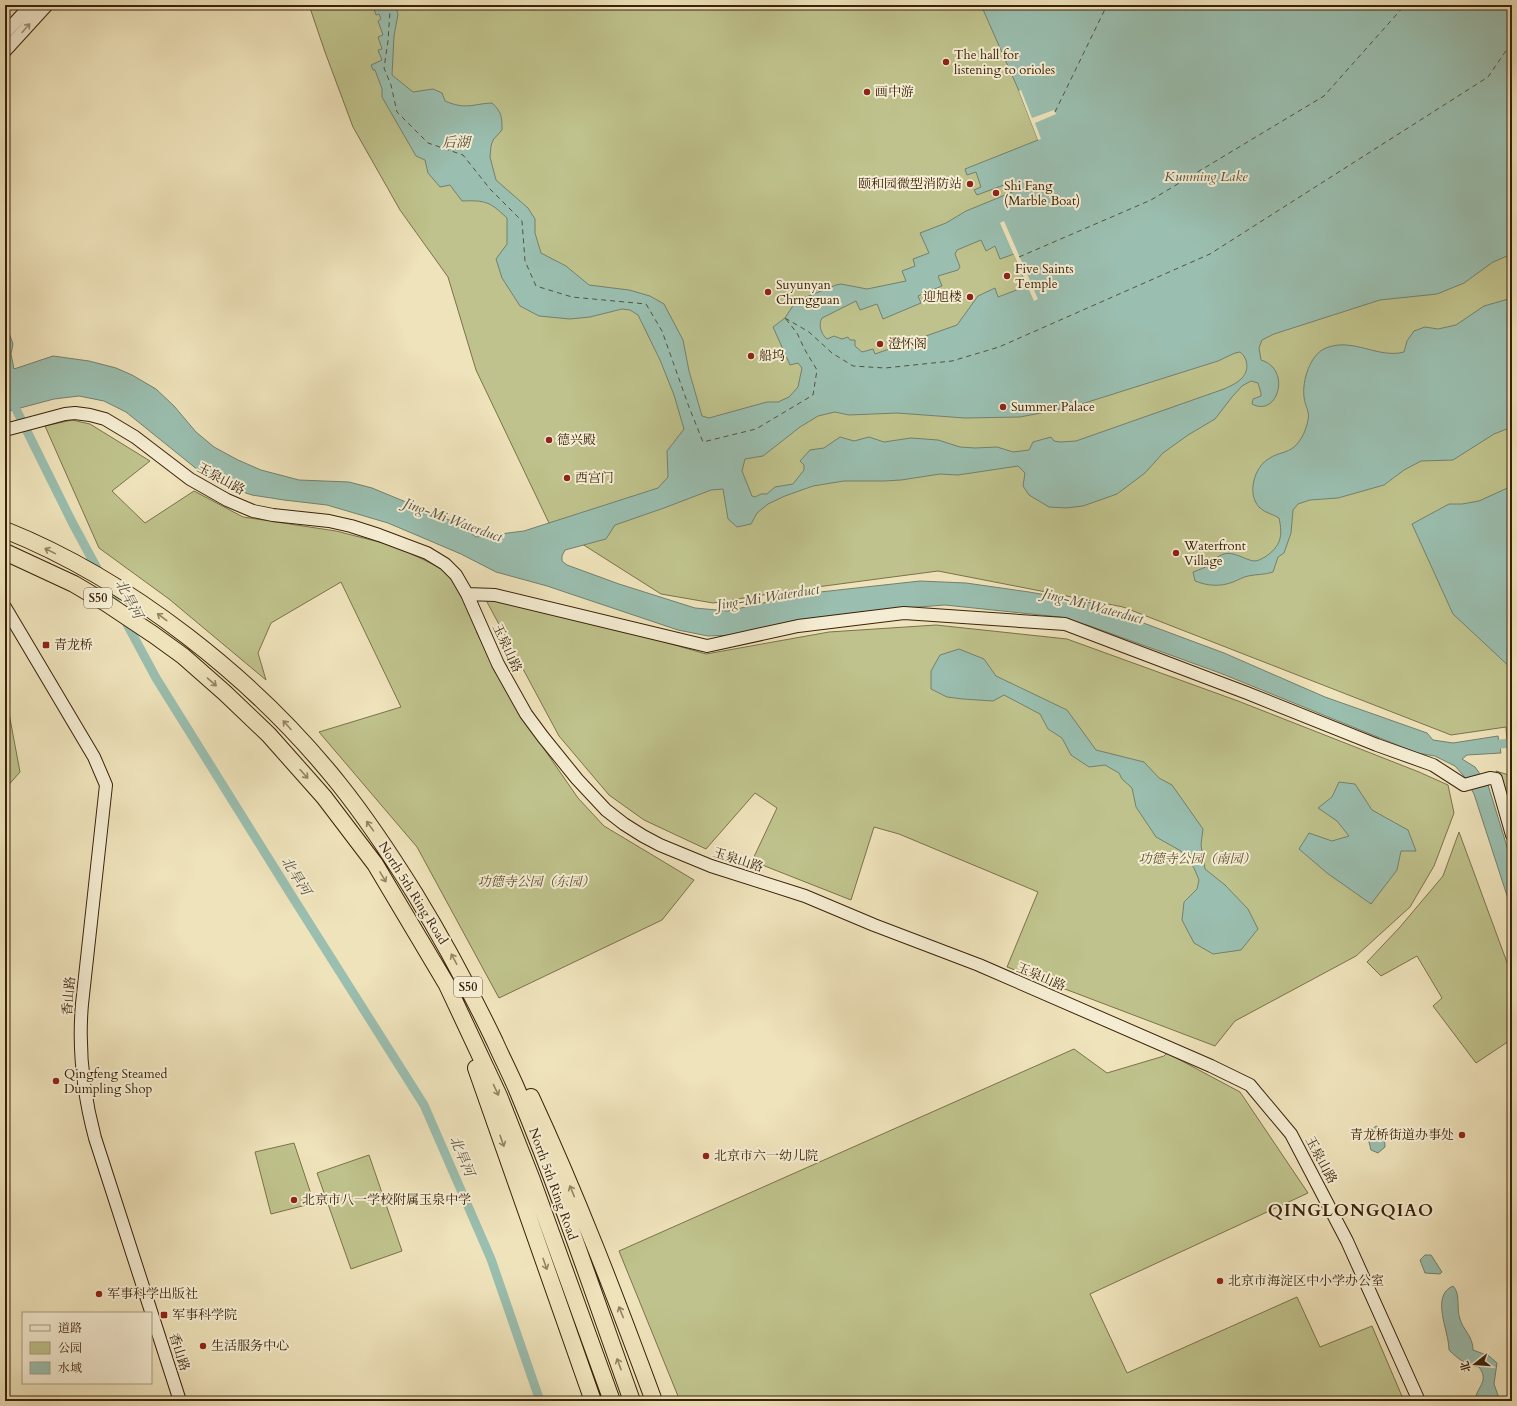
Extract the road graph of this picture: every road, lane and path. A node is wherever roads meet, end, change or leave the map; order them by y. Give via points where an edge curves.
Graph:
1 (31, 5) edge
2 (47, 5) edge
3 (5, 33) edge
4 (5, 51) edge
5 (5, 430) edge
6 (5, 530) edge
7 (5, 552) edge
8 (467, 594) junction
9 (5, 607) edge
10 (1512, 835) edge
11 (447, 985) junction
12 (471, 992) junction
13 (151, 1312) edge
14 (152, 1314) edge
15 (180, 1401) edge
16 (593, 1401) edge
17 (612, 1401) edge
18 (632, 1401) edge
19 (654, 1401) edge
20 (1419, 1401) edge

1 - 3 street
4 -> 2 street
5 - 8 street, 玉泉山路 via 65,414 75,413 105,419 135,437 190,478 227,500 263,514 317,519 352,526 427,553 445,564 456,575
12 -> 6 highway, North 5th Ring Road / S50 via 444,942 390,854 339,784 280,718 216,660 151,609 88,569
7 -> 11 highway, North 5th Ring Road / S50 via 74,584 154,635 225,692 269,735 324,797 375,864
8 - 10 street via 495,595 707,646 798,626 904,613 1065,624 1434,765 1464,786 1490,778 1496,779
8 - 20 street, 玉泉山路 via 498,664 543,737 606,810 642,836 710,866 805,896 979,965 1250,1085 1291,1134 1347,1241
9 - 13 street, 香山路 via 94,757 106,785 84,974 81,1064 95,1138
11 -> 16 highway
11 -> 17 highway, North 5th Ring Road / S50 via 499,1096
18 -> 12 highway, North 5th Ring Road / S50 via 550,1172 517,1090
19 -> 12 highway via 558,1156 524,1082
14 - 15 street, 香山路

